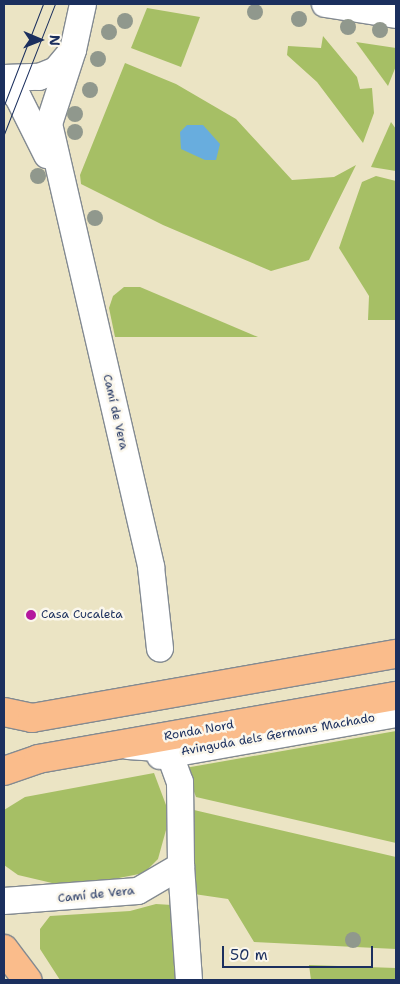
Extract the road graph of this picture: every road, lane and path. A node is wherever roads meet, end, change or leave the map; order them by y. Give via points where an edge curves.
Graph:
1 (325, 4) edge
2 (87, 10) edge
3 (396, 15) edge
4 (73, 50) junction
5 (4, 79) edge
6 (59, 178) junction
7 (160, 649) dead end
8 (396, 654) edge
9 (396, 696) edge
10 (4, 712) edge
11 (396, 714) edge
12 (119, 745) junction
13 (165, 755) junction
14 (4, 770) edge
15 (181, 866) junction
16 (4, 901) edge
17 (4, 949) edge
18 (27, 980) edge
19 (190, 980) edge

1 - 3 street
2 - 4 street, Camí de Vera
4 - 5 street via 56,70 40,77
4 - 6 street, Camí de Vera via 49,124
5 - 6 street, Camí de Vera via 18,97
6 - 7 street, Camí de Vera via 152,567
8 - 10 main road via 32,718
9 - 12 main road, Ronda Nord
11 - 13 street, Avinguda dels Germans Machado
12 - 13 street via 158,748
12 - 14 main road, Ronda Nord via 38,759
13 - 15 street via 183,800
15 - 16 street, Camí de Vera via 138,891
15 - 19 street
17 - 18 main road

